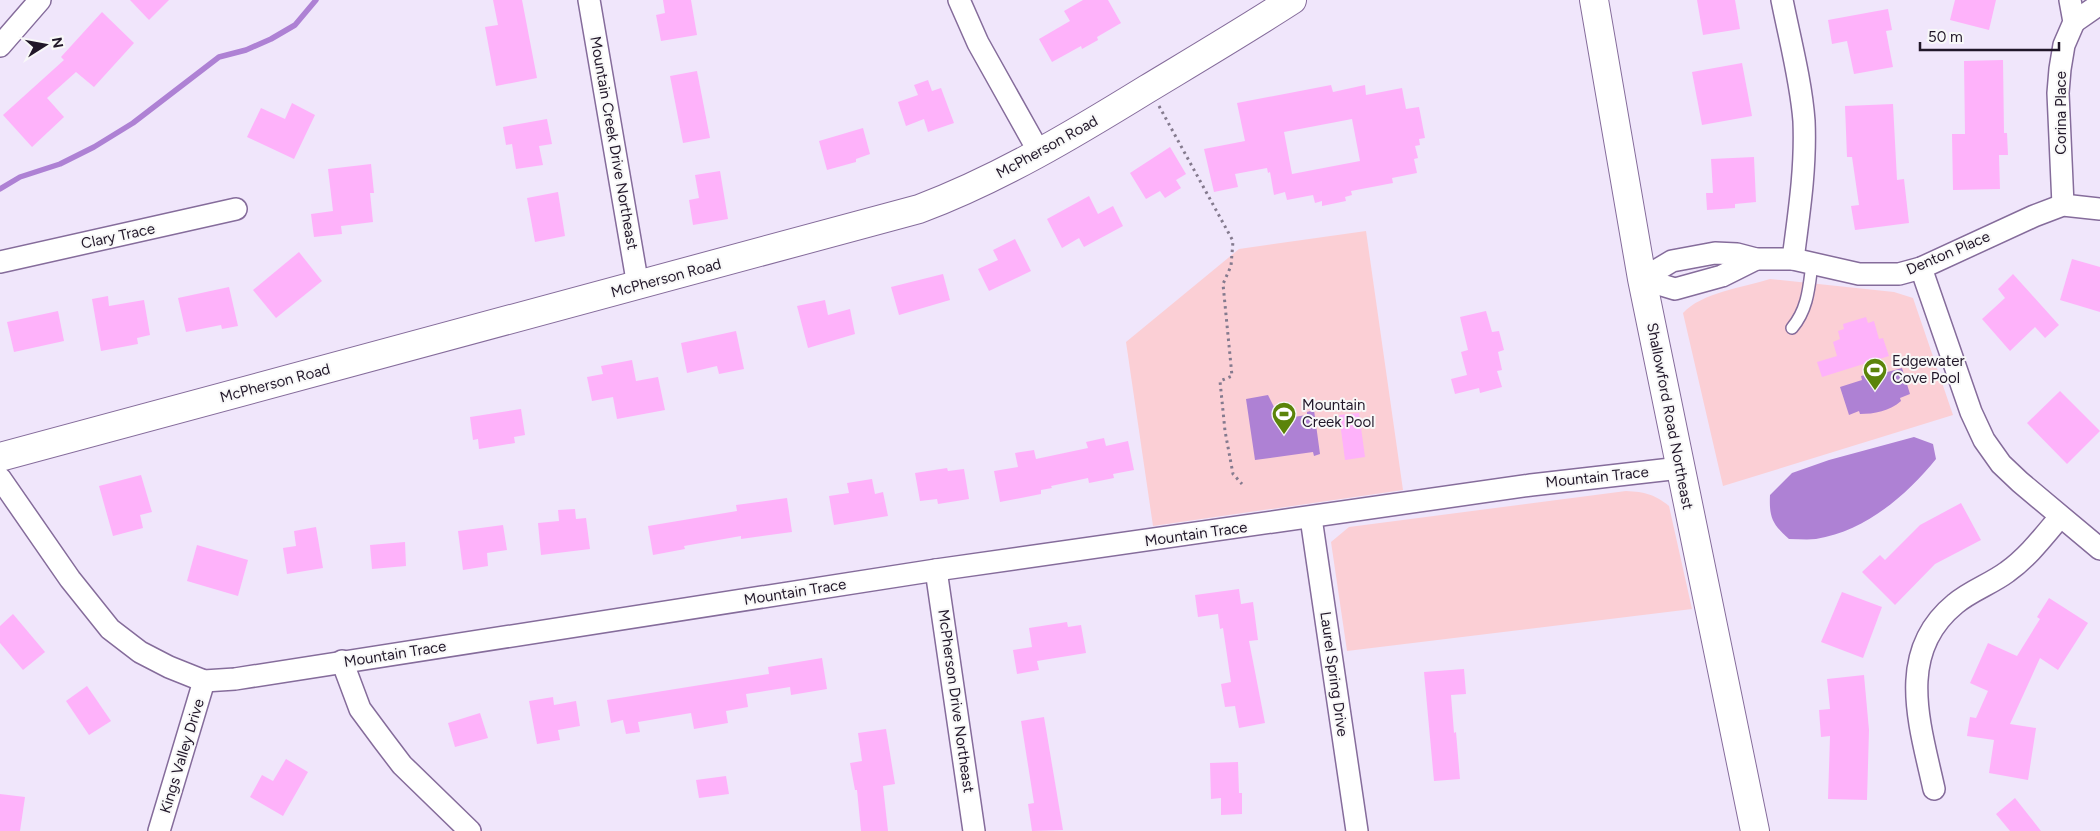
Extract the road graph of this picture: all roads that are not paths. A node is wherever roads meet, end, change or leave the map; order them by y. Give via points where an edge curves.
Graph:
1 (40, 0) edge
2 (589, 0) edge
3 (959, 0) edge
4 (1292, 0) edge
5 (1594, 0) edge
6 (1782, 0) edge
7 (2070, 0) edge
8 (2100, 4) edge
9 (2074, 22) junction
10 (0, 46) edge
11 (1039, 152) junction
12 (2063, 205) junction
13 (236, 209) dead end
14 (2100, 209) edge
15 (0, 262) edge
16 (1802, 262) junction
17 (1921, 268) junction
18 (1642, 279) junction
19 (638, 286) junction
20 (1792, 328) dead end
21 (0, 457) edge
22 (1680, 468) junction
23 (0, 478) edge
24 (2060, 517) junction
25 (1311, 518) junction
26 (2100, 549) edge
27 (936, 570) junction
28 (342, 662) junction
29 (204, 680) junction
30 (1934, 789) dead end
31 (159, 831) edge
32 (470, 831) edge
33 (974, 831) edge
34 (1357, 831) edge
35 (1755, 831) edge

1 - 10 street
2 - 19 street, Mountain Creek Drive Northeast
3 - 11 street via 978,43
4 - 11 street, McPherson Road
5 - 18 street, Shallowford Road Northeast
6 - 16 street via 1800,88 1804,128
7 - 9 street
8 - 9 street
9 - 12 street, Corina Place via 2064,45 2058,93
11 - 19 street, McPherson Road via 958,194 919,209
12 - 14 street, Denton Place
12 - 17 street, Denton Place
13 - 15 street, Clary Trace
16 - 17 street, Denton Place via 1859,274 1899,274
16 - 18 street, Denton Place via 1716,253 1672,261
16 - 20 lane via 1806,303
17 - 24 street via 1971,412 1984,440 2001,464
18 - 22 street, Shallowford Road Northeast
19 - 21 street, McPherson Road
22 - 25 street, Mountain Trace via 1531,485
22 - 35 street, Shallowford Road Northeast
23 - 29 street, Mountain Trace via 70,579 110,629 140,652
24 - 26 street
24 - 30 street via 2032,550 2006,573 1956,603 1939,619 1927,641 1917,668 1916,693
25 - 27 street, Mountain Trace
25 - 34 street, Laurel Spring Drive
27 - 28 street, Mountain Trace
27 - 33 street, McPherson Drive Northeast
28 - 29 street, Mountain Trace via 235,680
28 - 32 street via 360,709 382,740 402,766
29 - 31 street, Kings Valley Drive

